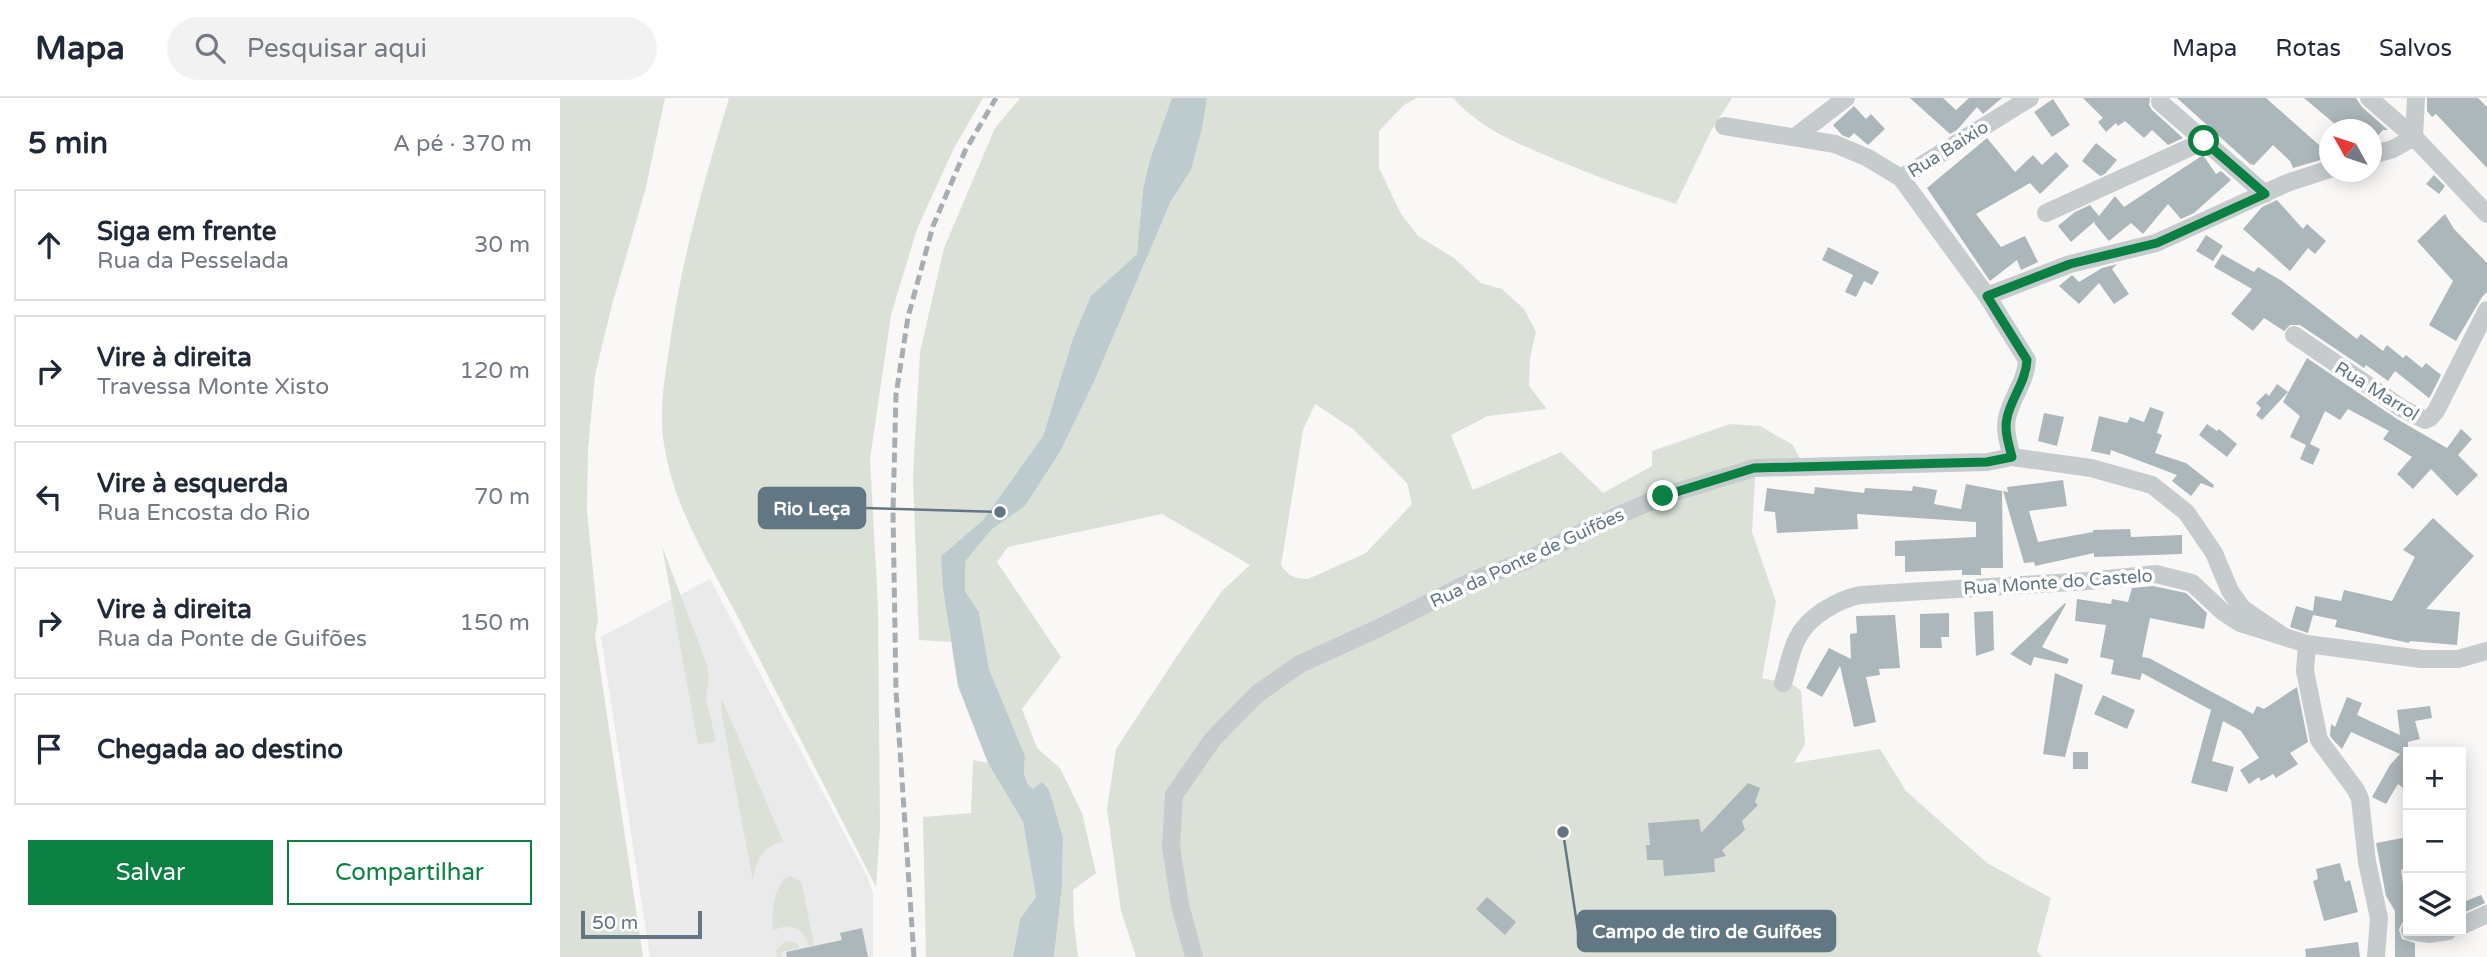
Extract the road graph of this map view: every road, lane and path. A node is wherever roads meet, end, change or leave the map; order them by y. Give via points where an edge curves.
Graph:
1 (1846, 98) edge
2 (2029, 98) edge
3 (2369, 98) edge
4 (2416, 98) edge
5 (2160, 102) dead end
6 (1724, 126) dead end
7 (1795, 137) junction
8 (2414, 137) junction
9 (2204, 141) junction
10 (2382, 152) edge
11 (2319, 172) edge
12 (1901, 178) junction
13 (2265, 194) junction
14 (2046, 213) dead end
15 (2487, 214) edge
16 (1987, 296) junction
17 (2487, 310) edge
18 (2294, 335) dead end
19 (2012, 457) junction
20 (2283, 636) junction
21 (2308, 644) junction
22 (2487, 651) edge
23 (1783, 683) dead end
24 (2487, 915) edge
25 (2379, 918) junction
26 (2466, 924) edge
27 (2403, 928) edge
28 (1194, 957) edge
29 (2376, 957) edge

1 - 7 street
2 - 12 street, Rua Baixio
3 - 8 street
4 - 8 street
5 - 9 street
6 - 7 street
7 - 12 street via 1835,144
8 - 10 street
8 - 15 street
9 - 13 street
9 - 14 street
11 - 13 street
12 - 16 street
13 - 16 street via 2157,243 2070,264
16 - 19 street via 2027,360 2027,371 2007,418
17 - 18 street, Rua Marrol via 2436,411 2425,420 2403,410
19 - 20 street, Rua da Ponte de Guifões via 2091,468 2152,485 2186,512 2243,609
19 - 28 street, Rua da Ponte de Guifões via 1987,462 1754,468 1663,496 1300,664 1257,694 1213,739 1174,795 1171,846
20 - 21 street, Rua Monte do Castelo
20 - 23 street, Rua Monte do Castelo via 2240,623 2192,583 2156,574 1860,594 1840,600 1797,637
21 - 22 street, Rua Monte do Castelo via 2421,659 2458,659
21 - 25 street via 2305,671 2319,740 2360,799
24 - 26 street
25 - 27 street
25 - 29 street

